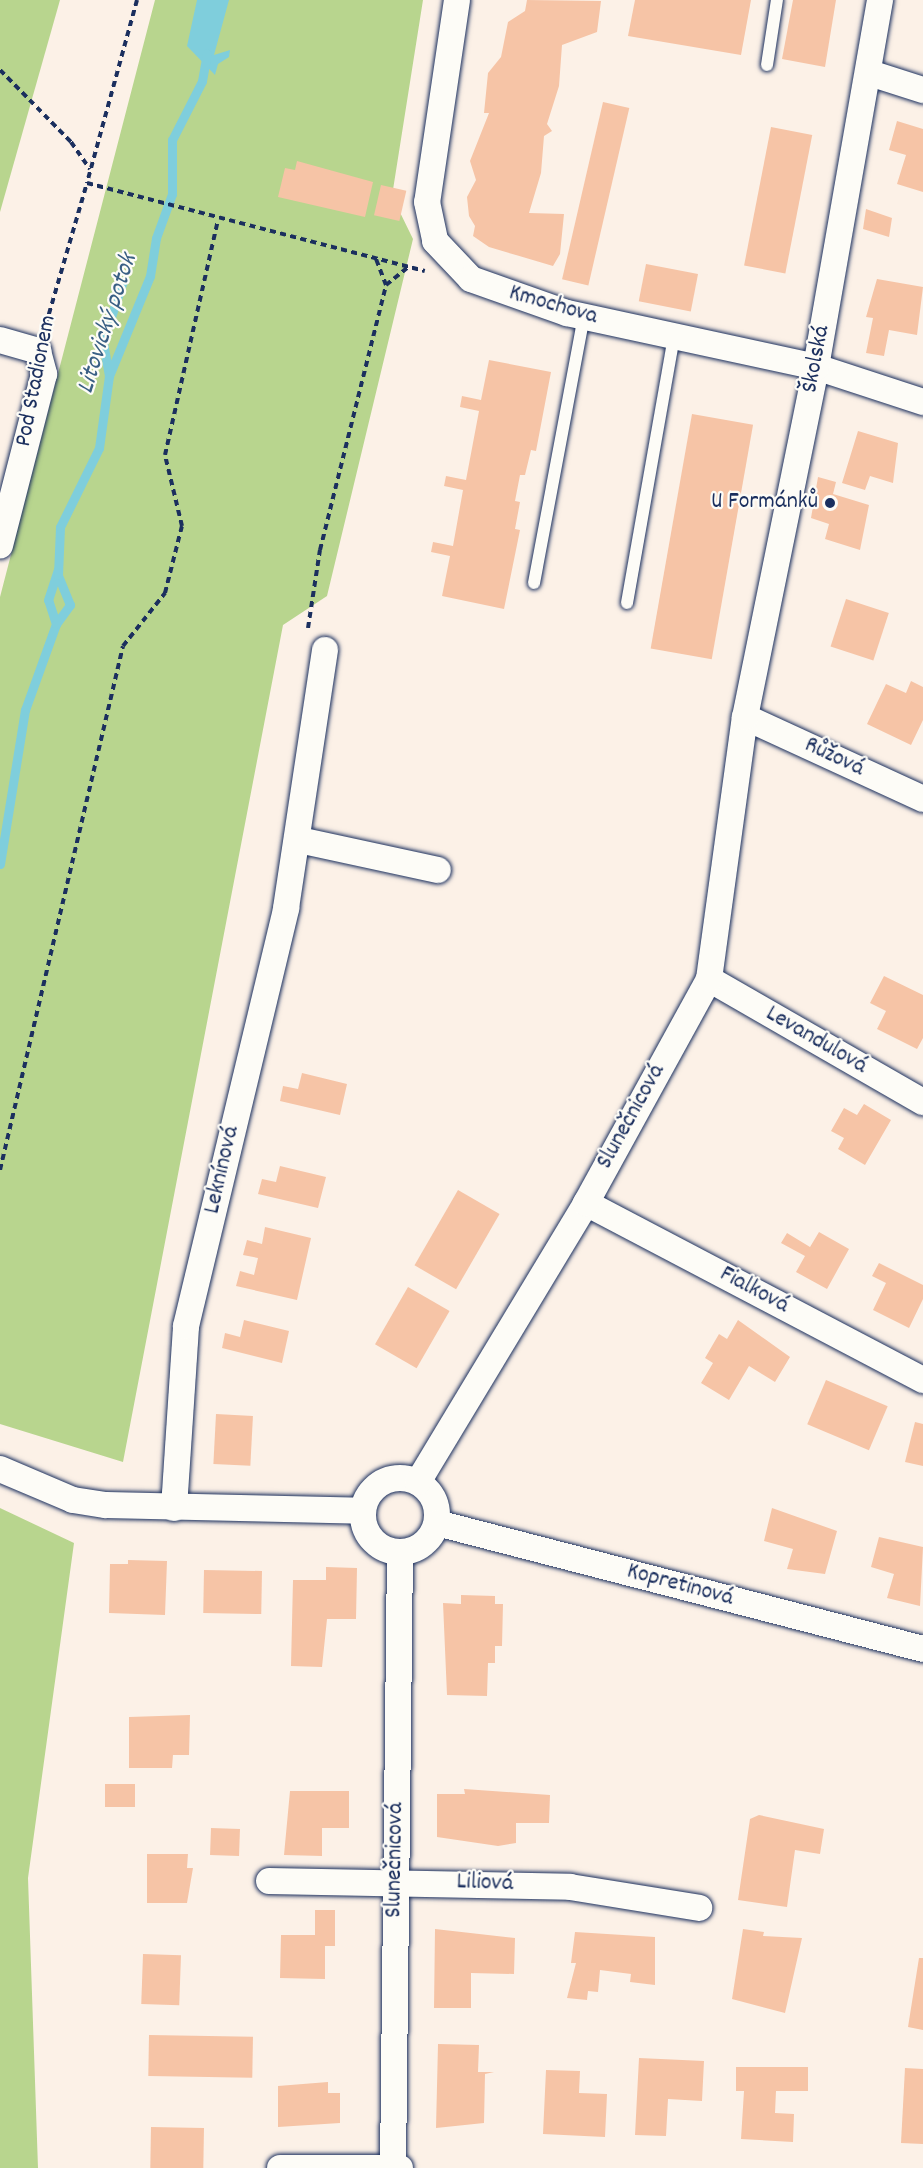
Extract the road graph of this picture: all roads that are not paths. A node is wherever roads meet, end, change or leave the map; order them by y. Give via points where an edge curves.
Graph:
1 (457, 0) edge
2 (777, 0) edge
3 (880, 0) edge
4 (767, 65) dead end
5 (870, 74) junction
6 (923, 90) edge
7 (584, 317) junction
8 (674, 336) junction
9 (0, 340) edge
10 (816, 367) junction
11 (923, 402) edge
12 (0, 545) edge
13 (534, 583) dead end
14 (627, 603) dead end
15 (324, 656) road end
16 (744, 717) junction
17 (923, 799) edge
18 (299, 840) junction
19 (438, 870) dead end
20 (709, 979) junction
21 (923, 1102) edge
22 (586, 1203) junction
23 (923, 1380) edge
24 (0, 1469) edge
25 (418, 1482) junction
26 (174, 1508) junction
27 (363, 1512) junction
28 (437, 1523) junction
29 (400, 1552) junction
30 (923, 1649) edge
31 (269, 1881) dead end
32 (396, 1881) junction
33 (699, 1908) dead end
34 (280, 2168) edge
35 (393, 2168) edge
36 (400, 2168) edge

1 - 7 street, Kmochova via 428,170 427,202 435,241 483,285
2 - 4 lane
3 - 5 street, Školská
5 - 6 street
5 - 10 street, Školská
7 - 8 street, Kmochova
7 - 13 lane
8 - 10 street, Kmochova
8 - 14 lane
9 - 12 street, Pod Stadionem via 38,351 44,374
10 - 11 street, Kmochova
10 - 16 street, Školská
15 - 18 street, Leknínová
16 - 17 street, Růžová
16 - 20 street, Slunečnicová
18 - 19 street
18 - 26 street, Leknínová via 186,1326
20 - 21 street, Levandulová
20 - 22 street, Slunečnicová
22 - 23 street, Fialková
22 - 25 street, Slunečnicová
24 - 26 street via 74,1500
25 - 27 street via 397,1477 383,1482 371,1491
25 - 28 street via 434,1497
26 - 27 street
27 - 29 street via 367,1533 376,1544
28 - 29 street via 418,1548
28 - 30 street, Kopretinová
29 - 32 street, Slunečnicová
31 - 32 street, Liliová
32 - 33 street, Liliová via 570,1887
32 - 35 street, Slunečnicová
34 - 35 street
35 - 36 street

